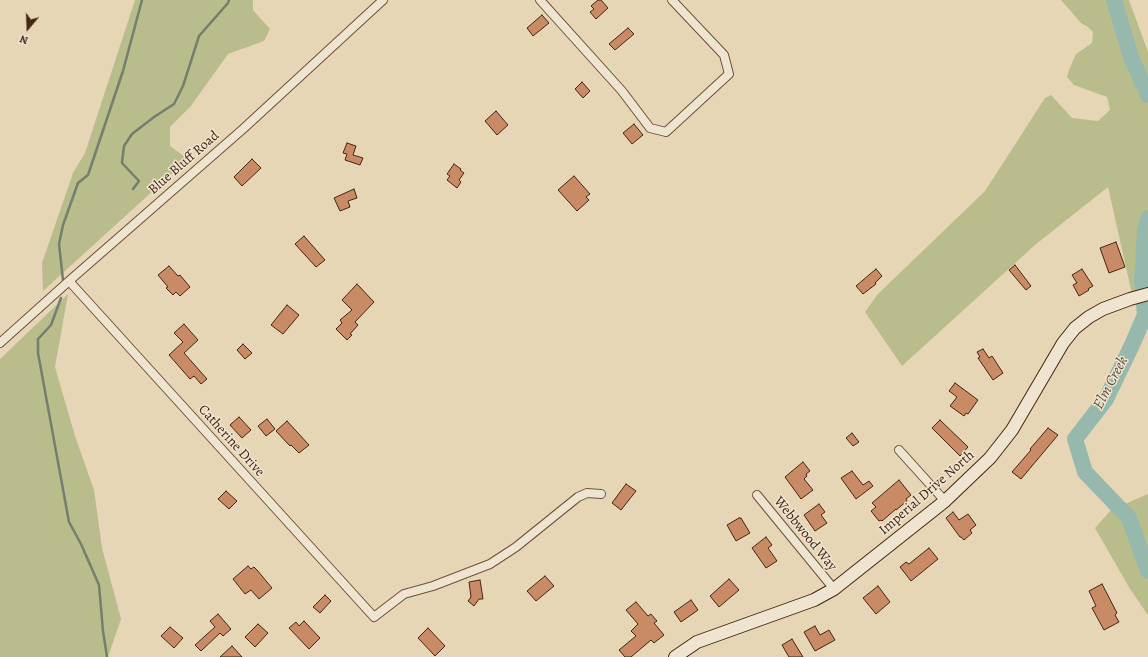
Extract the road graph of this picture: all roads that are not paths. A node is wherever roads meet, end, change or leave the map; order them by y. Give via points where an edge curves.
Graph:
1 (383, 0) edge
2 (540, 0) edge
3 (672, 0) edge
4 (69, 281) junction
5 (1148, 294) edge
6 (0, 343) edge
7 (899, 450) dead end
8 (601, 494) dead end
9 (757, 495) dead end
10 (945, 501) junction
11 (834, 589) junction
12 (674, 657) edge

1 - 4 street, Blue Bluff Road via 243,129
2 - 3 street via 622,91 650,128 666,132 729,74 724,55
4 - 6 street, Blue Bluff Road
4 - 8 street, Catherine Drive via 374,617 404,594 490,564 516,547 578,497 587,493
5 - 10 street, Imperial Drive North via 1103,309 1074,328 1012,430 990,458
7 - 10 street
9 - 11 street, Webbwood Way
10 - 11 street, Imperial Drive North
11 - 12 street, Imperial Drive North via 814,600 697,642

